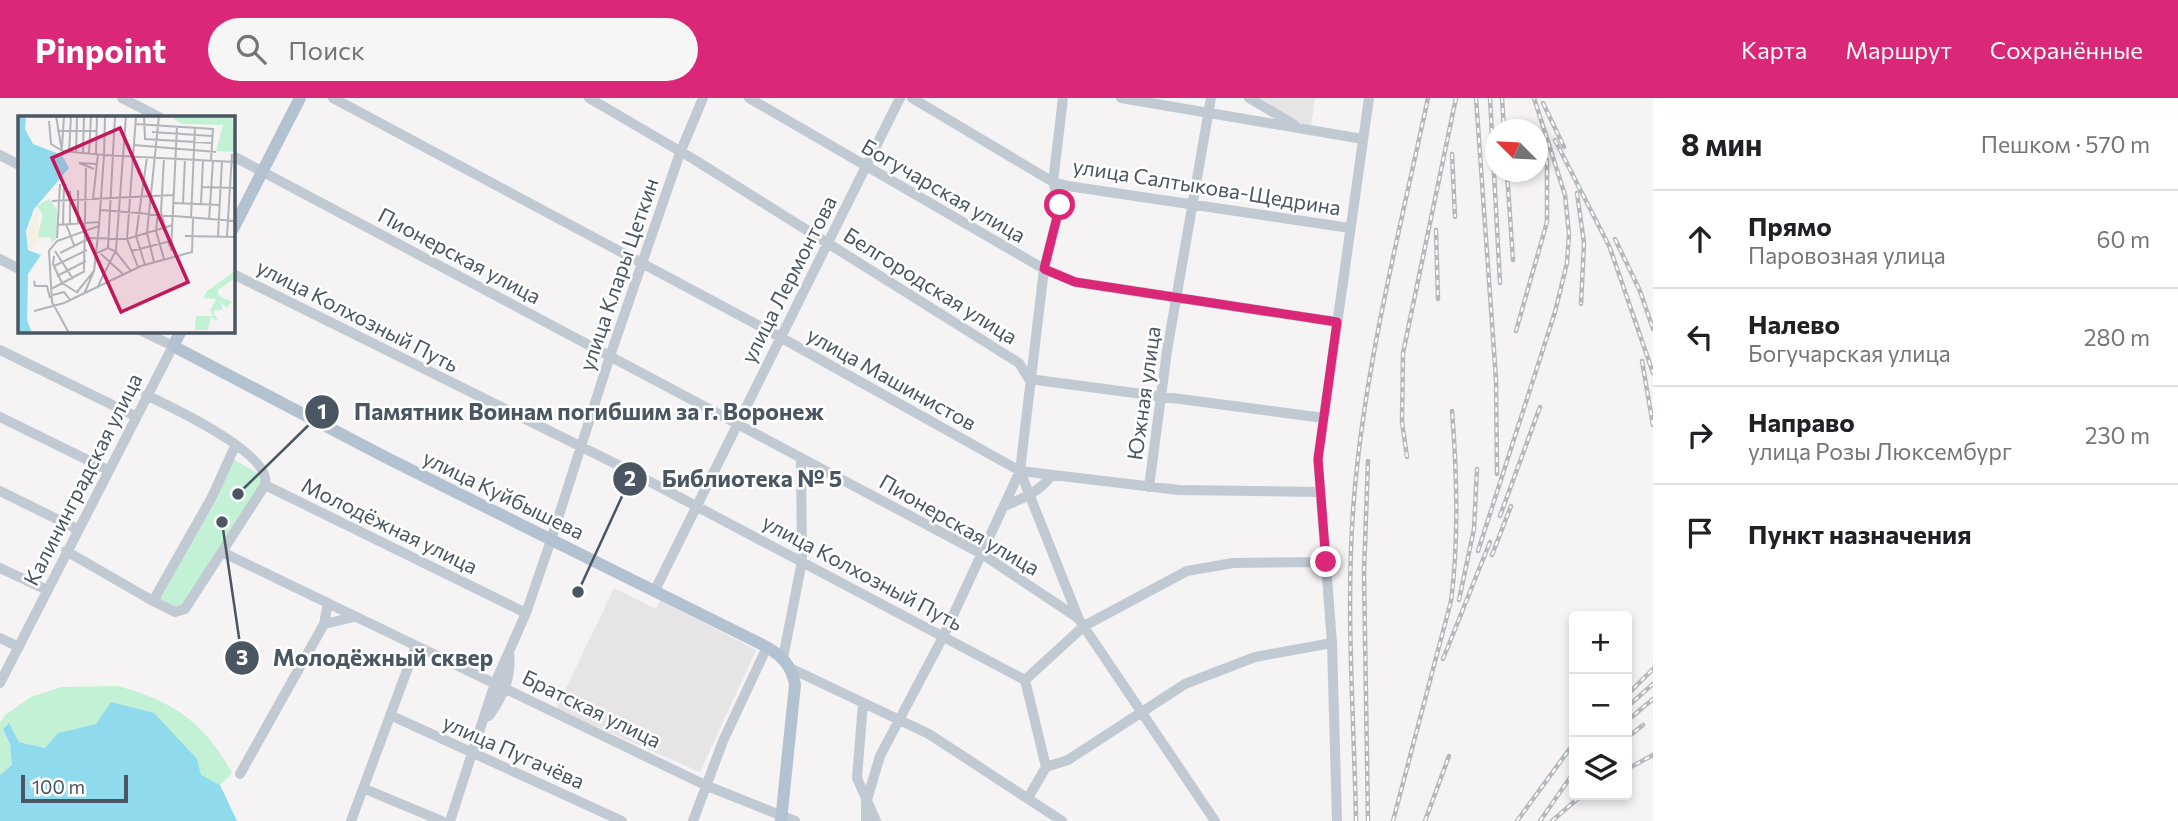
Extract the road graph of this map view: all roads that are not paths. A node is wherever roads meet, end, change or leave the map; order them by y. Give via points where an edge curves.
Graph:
1 (122, 98) edge
2 (300, 98) edge
3 (333, 98) edge
4 (589, 98) edge
5 (703, 98) edge
6 (749, 98) edge
7 (900, 98) edge
8 (912, 98) edge
9 (1063, 98) edge
10 (1121, 98) edge
11 (1211, 98) edge
12 (1249, 98) edge
13 (1369, 98) edge
14 (1206, 114) junction
15 (157, 116) edge
16 (1301, 129) junction
17 (1363, 139) junction
18 (680, 153) junction
19 (0, 155) edge
20 (234, 157) edge
21 (18, 164) edge
22 (865, 167) junction
23 (262, 171) junction
24 (1054, 181) junction
25 (1193, 205) junction
26 (234, 227) edge
27 (1350, 228) junction
28 (827, 242) junction
29 (0, 259) edge
30 (642, 263) junction
31 (18, 268) edge
32 (1044, 269) junction
33 (234, 274) edge
34 (1177, 297) junction
35 (1337, 322) junction
36 (144, 332) edge
37 (180, 332) edge
38 (780, 337) junction
39 (173, 346) junction
40 (0, 349) edge
41 (1032, 355) junction
42 (610, 356) junction
43 (1019, 363) junction
44 (1029, 379) junction
45 (1161, 394) junction
46 (146, 395) junction
47 (135, 416) junction
48 (0, 417) edge
49 (1324, 418) junction
50 (737, 423) junction
51 (235, 446) junction
52 (579, 447) junction
53 (801, 458) junction
54 (108, 470) junction
55 (1020, 471) junction
56 (1051, 476) junction
57 (265, 485) junction
58 (1149, 487) junction
59 (0, 491) edge
60 (1318, 492) junction
61 (1028, 496) junction
62 (1007, 505) junction
63 (696, 507) junction
64 (77, 529) junction
65 (551, 540) junction
66 (66, 551) junction
67 (223, 553) junction
68 (982, 554) junction
69 (802, 561) junction
70 (1326, 562) junction
71 (0, 568) edge
72 (47, 590) junction
73 (656, 590) junction
74 (153, 601) junction
75 (328, 603) junction
76 (526, 613) junction
77 (355, 617) junction
78 (1081, 622) junction
79 (324, 625) junction
80 (943, 636) junction
81 (0, 638) edge
82 (1332, 643) junction
83 (416, 646) junction
84 (19, 647) junction
85 (767, 647) junction
86 (509, 651) junction
87 (787, 663) junction
88 (1025, 680) junction
89 (800, 681) junction
90 (0, 683) edge
91 (495, 683) junction
92 (506, 688) junction
93 (863, 703) junction
94 (1141, 712) junction
95 (390, 715) junction
96 (900, 719) junction
97 (485, 722) junction
98 (473, 754) junction
99 (1046, 767) junction
100 (240, 774) dead end
101 (705, 785) junction
102 (365, 789) junction
103 (1028, 798) junction
104 (866, 803) junction
105 (781, 818) edge
106 (351, 821) edge
107 (442, 821) edge
108 (450, 821) edge
109 (622, 821) edge
110 (693, 821) edge
111 (795, 821) edge
112 (866, 821) edge
113 (876, 821) edge
114 (1062, 821) edge
115 (1215, 821) edge
116 (1337, 821) edge

1 - 15 street
2 - 23 main road
3 - 30 street, улица Машинистов
4 - 18 street, Белгородская улица
5 - 18 street, улица Клары Цеткин
6 - 22 street, Богучарская улица
7 - 22 street, улица Лермонтова
8 - 24 street, улица Салтыкова-Щедрина
9 - 24 street
10 - 14 street
11 - 14 street, Южная улица
12 - 16 street
13 - 17 street
14 - 16 street
14 - 25 street, Южная улица
16 - 17 street
17 - 27 street
18 - 28 street, Белгородская улица
18 - 30 street, улица Клары Цеткин
19 - 21 street
20 - 23 street, Пионерская улица
22 - 28 street, улица Лермонтова
22 - 32 street, Богучарская улица
23 - 26 main road
23 - 42 street, Пионерская улица
24 - 25 street, улица Салтыкова-Щедрина
24 - 32 street via 1060,205
25 - 27 street, улица Салтыкова-Щедрина
25 - 34 street, Южная улица
27 - 35 street
28 - 38 street, улица Лермонтова
28 - 43 street, Белгородская улица
29 - 31 street
30 - 38 street, улица Машинистов
30 - 42 street, улица Клары Цеткин
32 - 34 street, Богучарская улица via 1075,282
32 - 41 street
33 - 52 street, улица Колхозный Путь
34 - 35 street, Богучарская улица
34 - 45 street, Южная улица
35 - 49 street
36 - 39 street, улица Куйбышева
37 - 39 main road, Калининградская улица
38 - 50 street, улица Лермонтова
38 - 55 street, улица Машинистов
39 - 46 street, Калининградская улица
39 - 65 main road, улица Куйбышева
40 - 47 street
41 - 43 street
41 - 44 street
42 - 50 street, Пионерская улица
42 - 52 street, улица Клары Цеткин
43 - 44 street, Белгородская улица
44 - 45 street
44 - 55 street
45 - 49 street
45 - 58 street, Южная улица
46 - 47 street, Калининградская улица
46 - 51 street via 212,428
47 - 54 street, Калининградская улица
48 - 54 street
49 - 60 street
50 - 53 street, Пионерская улица
50 - 63 street, улица Лермонтова
51 - 57 street via 261,467
51 - 74 street via 212,497
52 - 63 street, улица Колхозный Путь
52 - 65 street, улица Клары Цеткин
53 - 68 street, Пионерская улица
53 - 69 street
54 - 64 street, Калининградская улица
55 - 56 street, улица Машинистов
55 - 61 street
55 - 62 street
56 - 58 street, улица Машинистов
56 - 61 street
57 - 67 street
57 - 76 street, Молодёжная улица
58 - 60 street, улица Машинистов
59 - 64 street
60 - 70 street
61 - 62 street
61 - 78 street
62 - 68 street
63 - 69 street, улица Колхозный Путь
63 - 73 street, улица Лермонтова
64 - 66 street, Калининградская улица
65 - 73 main road, улица Куйбышева
65 - 76 street, улица Клары Цеткин
66 - 72 street, Калининградская улица
66 - 74 street
67 - 74 street via 182,612
67 - 75 street, Братская улица
68 - 78 street, Пионерская улица
68 - 80 street
69 - 80 street, улица Колхозный Путь
69 - 87 street
70 - 78 street via 1233,563 1187,571
70 - 82 street
71 - 72 street
72 - 84 street, Калининградская улица
73 - 85 main road, улица Куйбышева
75 - 77 street, Братская улица
75 - 79 street
76 - 86 street, улица Клары Цеткин
77 - 79 street
77 - 83 street, Братская улица
78 - 88 street
78 - 94 street, Пионерская улица
79 - 100 street
80 - 88 street, улица Колхозный Путь
80 - 96 street
81 - 84 street
82 - 94 street via 1226,666 1185,684
82 - 116 street
83 - 91 street, Братская улица
83 - 95 street
84 - 90 street, Калининградская улица
85 - 87 main road, улица Куйбышева
85 - 101 street
86 - 91 street, улица Клары Цеткин
86 - 92 street
87 - 89 main road
88 - 99 street
89 - 93 street
89 - 105 main road
91 - 92 street, Братская улица
91 - 97 street, улица Клары Цеткин
92 - 97 street
92 - 101 street, Братская улица
93 - 96 street
93 - 104 street via 857,778
94 - 99 street via 1068,760
94 - 115 street, Пионерская улица
95 - 98 street, улица Пугачёва
95 - 102 street
96 - 103 street
96 - 104 street via 880,756
97 - 98 street, улица Клары Цеткин
98 - 108 street, улица Клары Цеткин
98 - 109 street, улица Пугачёва
99 - 103 street
101 - 105 street, Братская улица
101 - 110 street
102 - 106 street
102 - 107 street
103 - 114 street
104 - 112 street
104 - 113 street
105 - 111 street, Братская улица

